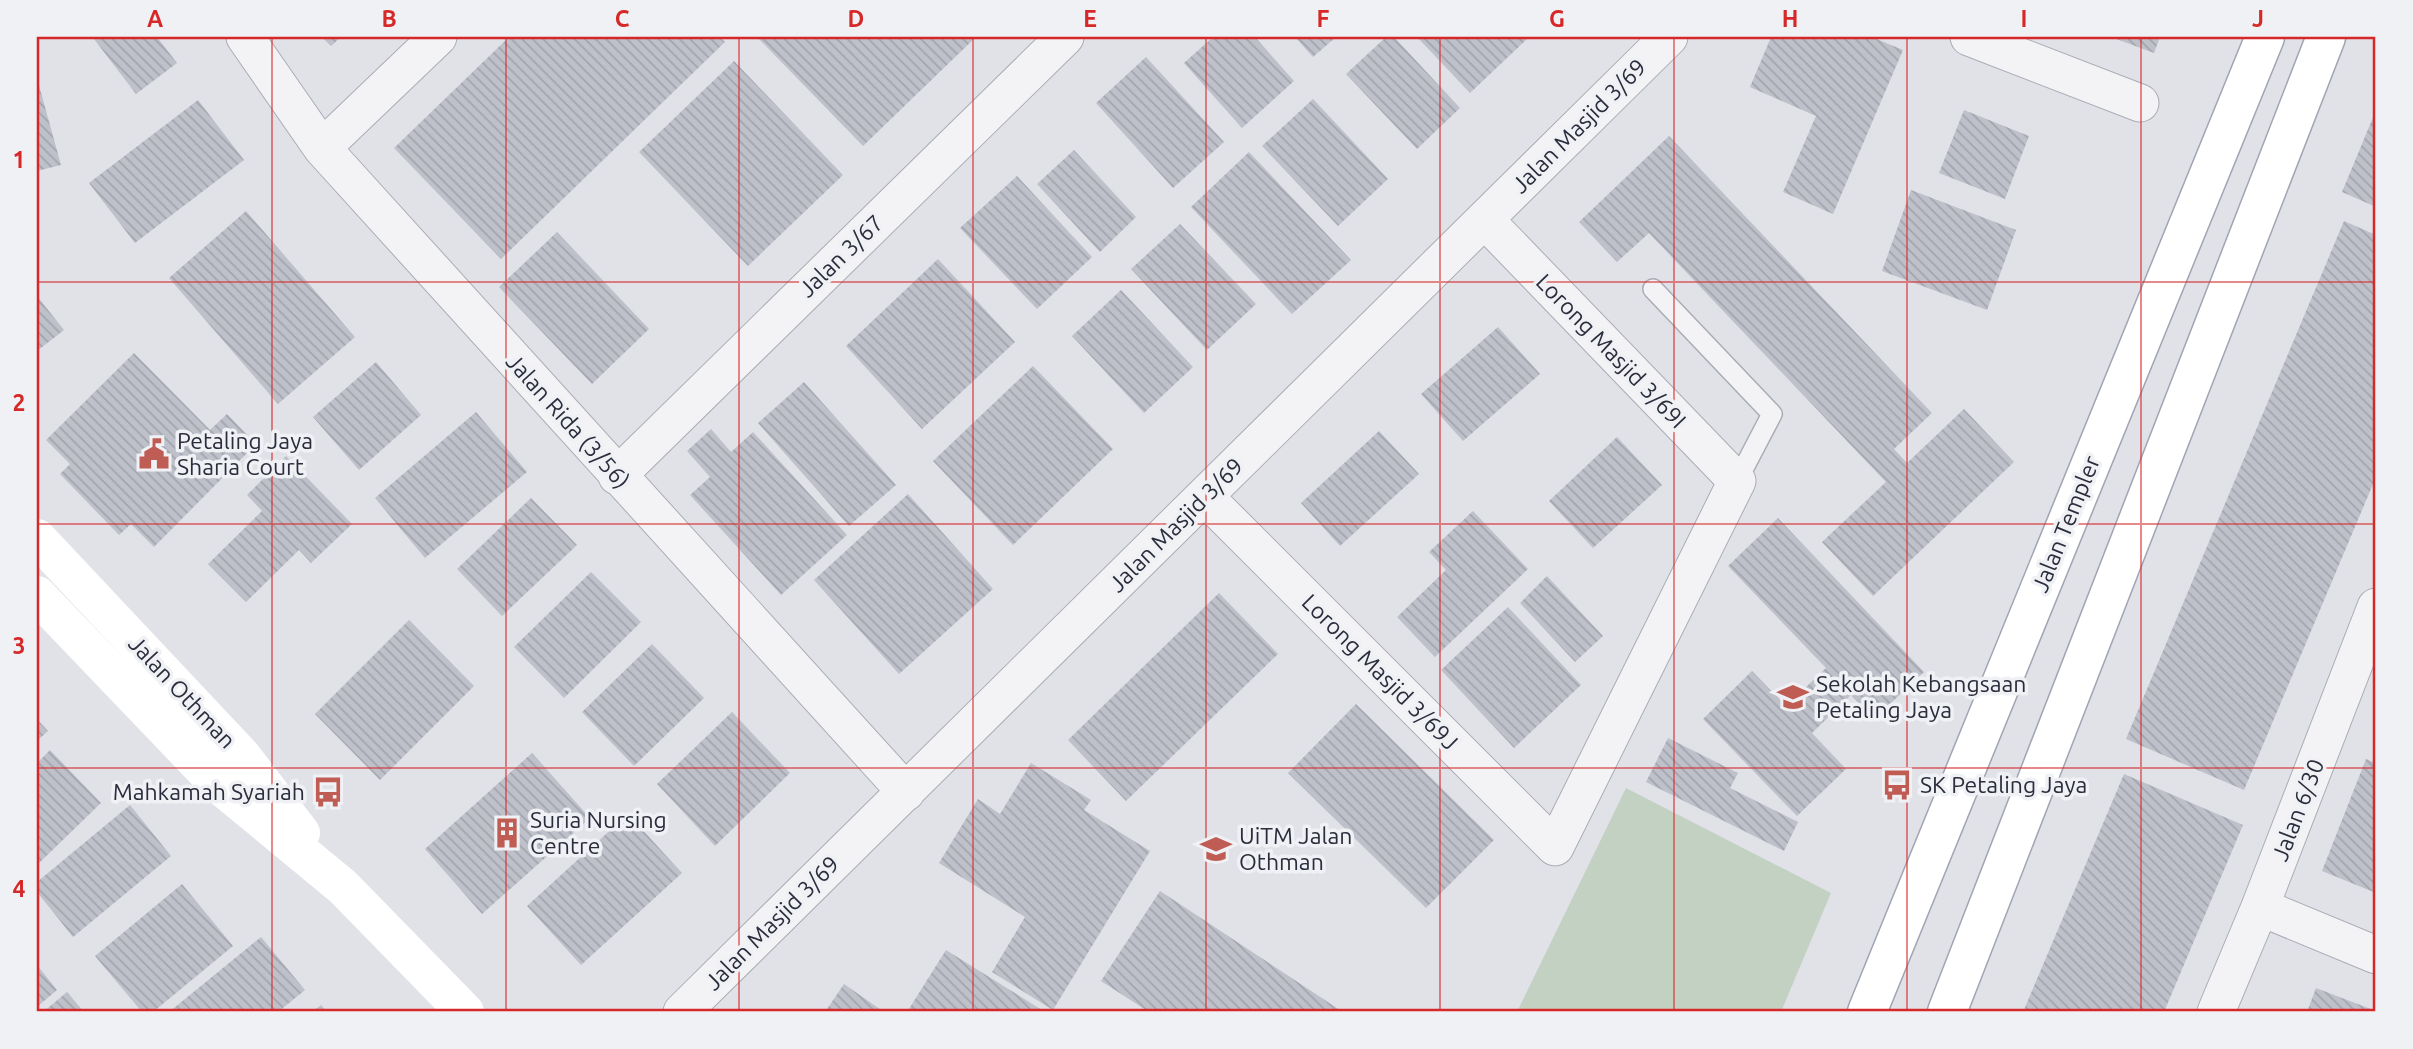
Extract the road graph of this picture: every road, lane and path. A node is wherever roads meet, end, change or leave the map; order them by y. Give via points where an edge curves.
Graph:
1 (246, 37) edge
2 (438, 37) edge
3 (1065, 37) edge
4 (1669, 37) edge
5 (1969, 37) edge
6 (2264, 37) edge
7 (2326, 37) edge
8 (2140, 103) dead end
9 (322, 148) junction
10 (1485, 220) junction
11 (1653, 289) dead end
12 (617, 476) junction
13 (1737, 481) junction
14 (1205, 497) junction
15 (37, 538) edge
16 (37, 594) edge
17 (2376, 607) edge
18 (906, 792) junction
19 (343, 887) junction
20 (2260, 907) junction
21 (2376, 955) edge
22 (465, 1012) edge
23 (682, 1012) edge
24 (1867, 1012) edge
25 (1947, 1012) edge
26 (2216, 1012) edge

1 - 9 street, Jalan Rida (3/56)
2 - 9 street
3 - 12 street, Jalan 3/67
4 - 10 street, Jalan Masjid 3/69
5 - 8 street
6 - 24 main road, Jalan Templer
7 - 25 main road
9 - 12 street, Jalan Rida (3/56)
10 - 13 street, Lorong Masjid 3/69I
10 - 14 street, Jalan Masjid 3/69
11 - 13 lane via 1772,414
12 - 18 street, Jalan Rida (3/56)
13 - 14 street, Lorong Masjid 3/69J via 1555,847
14 - 18 street, Jalan Masjid 3/69
15 - 19 main road, Jalan Othman via 242,756
16 - 19 main road, Jalan Othman via 217,783
17 - 20 street, Jalan 6/30
18 - 23 street, Jalan Masjid 3/69
19 - 22 main road, Jalan Othman
20 - 21 street
20 - 26 street, Jalan 6/30

